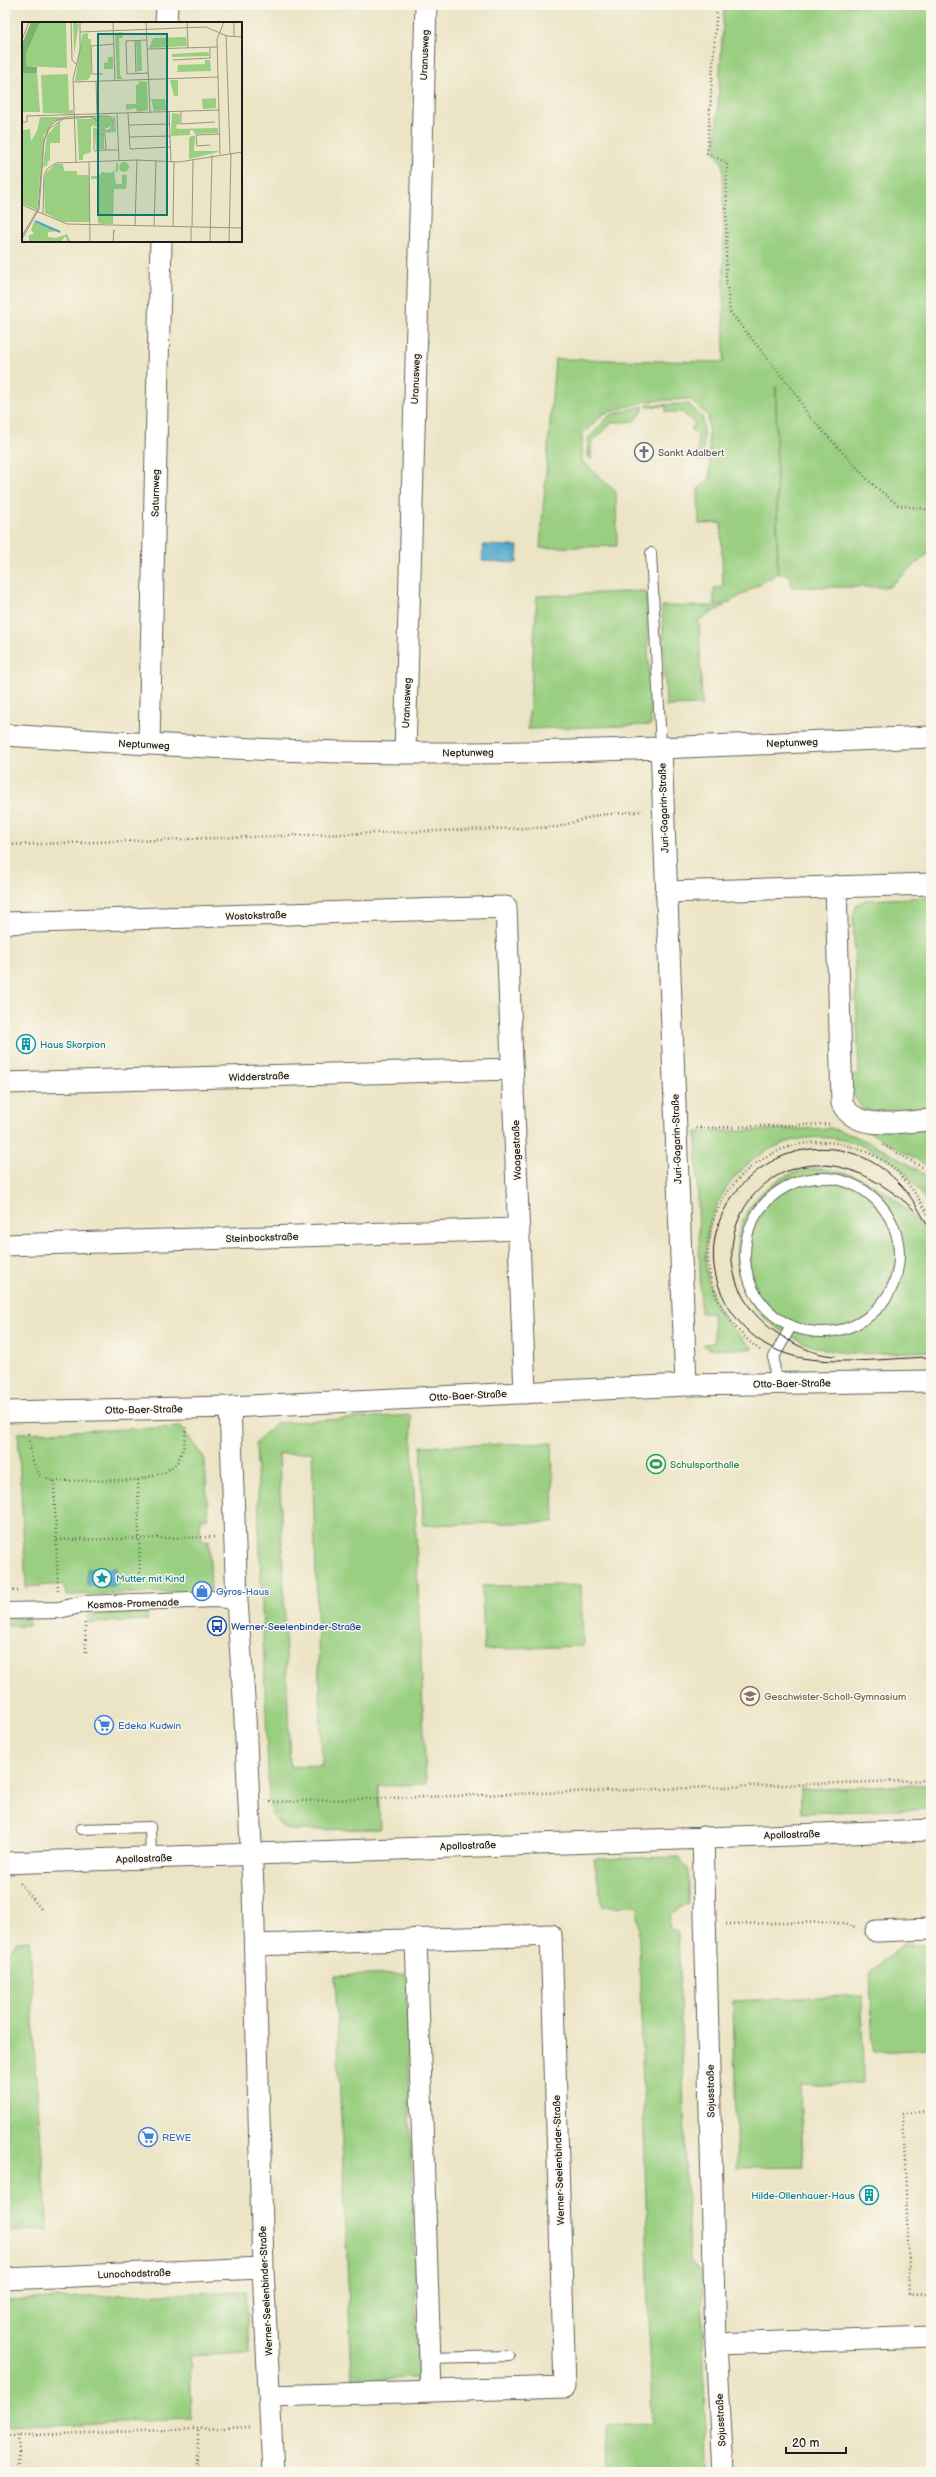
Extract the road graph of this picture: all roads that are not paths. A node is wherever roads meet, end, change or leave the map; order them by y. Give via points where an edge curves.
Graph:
1 (167, 5) edge
2 (426, 5) edge
3 (166, 22) edge
4 (161, 242) edge
5 (651, 553) dead end
6 (5, 735) edge
7 (931, 736) edge
8 (149, 744) junction
9 (661, 747) junction
10 (405, 753) junction
11 (931, 884) edge
12 (836, 886) junction
13 (666, 892) junction
14 (506, 907) joint
15 (5, 923) edge
16 (513, 1069) junction
17 (5, 1083) edge
18 (931, 1120) edge
19 (519, 1229) junction
20 (5, 1245) edge
21 (791, 1326) junction
22 (931, 1381) edge
23 (775, 1383) junction
24 (686, 1385) junction
25 (525, 1393) junction
26 (230, 1406) junction
27 (15, 1412) edge
28 (237, 1601) junction
29 (5, 1611) edge
30 (82, 1829) dead end
31 (931, 1830) edge
32 (704, 1837) junction
33 (251, 1853) junction
34 (151, 1857) junction
35 (5, 1863) edge
36 (931, 1929) edge
37 (876, 1931) road end
38 (416, 1939) junction
39 (255, 1945) junction
40 (263, 2268) junction
41 (5, 2279) edge
42 (931, 2337) edge
43 (716, 2344) junction
44 (509, 2356) dead end
45 (430, 2358) junction
46 (431, 2390) junction
47 (270, 2396) junction
48 (273, 2472) edge
49 (723, 2472) edge

1 - 3 street
2 - 10 street, Uranusweg
4 - 8 street, Saturnweg
5 - 9 lane
6 - 8 street, Neptunweg
7 - 9 street, Neptunweg
8 - 10 street, Neptunweg
9 - 10 street, Neptunweg
9 - 13 street, Juri-Gagarin-Straße
11 - 12 street
12 - 13 street
12 - 18 street via 842,1103 847,1112 864,1121
13 - 24 street, Juri-Gagarin-Straße
14 - 15 street, Wostokstraße
14 - 16 street, Waagestraße
16 - 17 street, Widderstraße
16 - 19 street, Waagestraße
19 - 20 street, Steinbockstraße
19 - 25 street, Waagestraße
21 - 21 lane via 808,1332 824,1333 856,1325 880,1306 894,1281 899,1258 894,1224 876,1199 851,1183 822,1178 794,1183 767,1200 750,1224 744,1252 749,1281 764,1307
21 - 23 lane via 774,1357
22 - 23 street, Otto-Baer-Straße
23 - 24 street, Otto-Baer-Straße
24 - 25 street, Otto-Baer-Straße
25 - 26 street, Otto-Baer-Straße
26 - 27 street, Otto-Baer-Straße
26 - 28 street, Werner-Seelenbinder-Straße
28 - 29 street, Kosmos-Promenade via 84,1604 59,1610
28 - 33 street, Werner-Seelenbinder-Straße
30 - 34 lane via 150,1827
31 - 32 street, Apollostraße
32 - 33 street, Apollostraße
32 - 43 street, Sojusstraße
33 - 34 street, Apollostraße
33 - 39 street, Werner-Seelenbinder-Straße
34 - 35 street, Apollostraße
36 - 37 street
38 - 39 street, Werner-Seelenbinder-Straße
38 - 45 street
38 - 46 street, Werner-Seelenbinder-Straße via 551,1935 552,1943 565,2386
39 - 40 street, Werner-Seelenbinder-Straße
40 - 41 street, Lunochodstraße
40 - 47 street, Werner-Seelenbinder-Straße
42 - 43 street
43 - 49 street, Sojusstraße
44 - 45 lane
45 - 46 street
46 - 47 street, Werner-Seelenbinder-Straße
47 - 48 street, Werner-Seelenbinder-Straße

